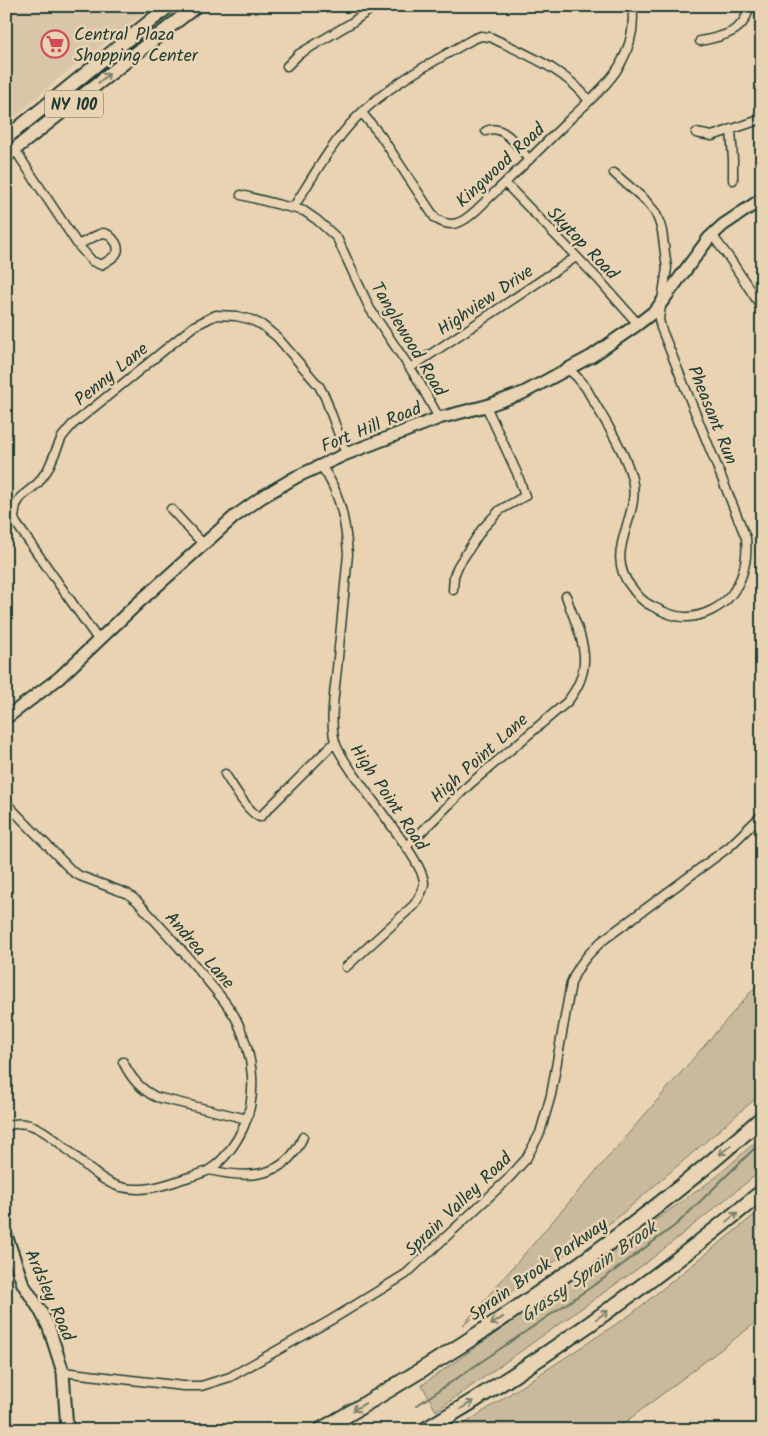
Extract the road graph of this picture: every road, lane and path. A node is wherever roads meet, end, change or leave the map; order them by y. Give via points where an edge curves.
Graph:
1 (169, 6) edge
2 (196, 6) edge
3 (375, 6) edge
4 (632, 6) edge
5 (749, 6) edge
6 (152, 20) junction
7 (163, 32) junction
8 (700, 41) dead end
9 (287, 66) dead end
10 (589, 101) junction
11 (362, 113) junction
12 (762, 119) edge
13 (731, 129) junction
14 (486, 131) dead end
15 (696, 133) dead end
16 (6, 138) edge
17 (10, 153) edge
18 (529, 160) junction
19 (614, 173) dead end
20 (733, 180) dead end
21 (506, 183) junction
22 (241, 195) dead end
23 (759, 202) edge
24 (293, 208) junction
25 (712, 235) junction
26 (78, 245) junction
27 (576, 257) junction
28 (661, 304) junction
29 (762, 308) edge
30 (638, 324) junction
31 (410, 368) junction
32 (568, 369) junction
33 (486, 406) junction
34 (439, 418) junction
35 (346, 454) junction
36 (321, 466) junction
37 (171, 509) dead end
38 (204, 545) junction
39 (453, 590) dead end
40 (566, 596) dead end
41 (99, 641) junction
42 (6, 718) edge
43 (335, 742) junction
44 (225, 774) dead end
45 (6, 803) edge
46 (762, 815) edge
47 (406, 847) junction
48 (346, 967) dead end
49 (123, 1062) dead end
50 (762, 1118) edge
51 (247, 1119) junction
52 (6, 1127) edge
53 (303, 1137) dead end
54 (209, 1170) junction
55 (762, 1192) edge
56 (6, 1235) edge
57 (63, 1372) junction
58 (67, 1430) edge
59 (321, 1430) edge
60 (425, 1430) edge

1 - 6 main road, NY 100
2 - 7 main road, NY 100
3 - 9 street via 299,54
4 - 10 street, Kingwood Road via 633,24 625,54 614,73
5 - 8 street via 745,21 732,33
6 - 7 street
6 - 16 main road, NY 100
17 -> 7 main road, NY 100
10 - 11 street via 580,89 557,71 490,37 481,36 386,92
10 - 18 street, Kingwood Road
11 - 21 street, Kingwood Road via 440,222 456,224 462,221
11 - 24 street via 344,132
12 - 13 street
13 - 15 street via 712,136
13 - 20 street
14 - 18 street via 498,130
17 - 26 street
18 - 21 street, Kingwood Road
19 - 28 street, Pheasant Run via 645,200 659,220 667,268
21 - 27 street, Skytop Road
22 - 24 street, Tanglewood Road
23 - 25 street, Fort Hill Road
24 - 31 street, Tanglewood Road via 304,211 337,238 370,309
25 - 28 street, Fort Hill Road
25 - 29 street
26 - 26 street via 106,233 119,249 115,256 101,265 92,261
27 - 30 street, Skytop Road
27 - 31 street, Highview Drive
28 - 30 street, Fort Hill Road
28 - 32 street, Pheasant Run via 661,328 746,538 747,562 743,576 728,599 713,610 685,617 659,610 642,600 627,582 620,548 634,499 630,470 586,388
30 - 32 street, Fort Hill Road
31 - 34 street, Tanglewood Road
32 - 33 street, Fort Hill Road via 523,393
33 - 34 street, Fort Hill Road
33 - 39 street via 525,496 500,510 482,529 458,566
34 - 35 street, Fort Hill Road
35 - 36 street, Fort Hill Road
35 - 41 street, Penny Lane via 319,386 277,337 262,325 236,316 216,315 194,326 72,425 62,437 48,469 16,505 16,524
36 - 38 street, Fort Hill Road via 262,497
36 - 43 street, High Point Road via 333,486 347,529 348,554 333,712
37 - 38 street
38 - 41 street, Fort Hill Road
40 - 47 street, High Point Lane via 582,643 584,660 584,672 576,691 470,784
41 - 42 street, Fort Hill Road
43 - 44 street via 260,817 250,809
43 - 47 street, High Point Road via 345,762
45 - 51 street, Andrea Lane via 73,872 128,894 137,901 225,1001 238,1022 252,1068 252,1098
46 - 57 street, Sprain Valley Road via 729,847 602,941 577,968 571,983 551,1095 540,1133 526,1159 406,1274 269,1356 211,1384 182,1386
47 - 48 street, High Point Road via 422,875 424,884 420,897 406,914
49 - 51 street via 137,1084 156,1097
50 -> 59 highway, Sprain Brook Parkway via 643,1217 546,1288 444,1356
51 - 54 street, Andrea Lane via 232,1146
52 - 54 street via 26,1123 44,1130 93,1173 119,1187 161,1186
53 - 54 street via 292,1157 265,1172 233,1176
60 -> 55 highway via 526,1368 619,1303
56 - 57 street, Ardsley Road via 23,1284 49,1328
57 - 58 street, Ardsley Road

